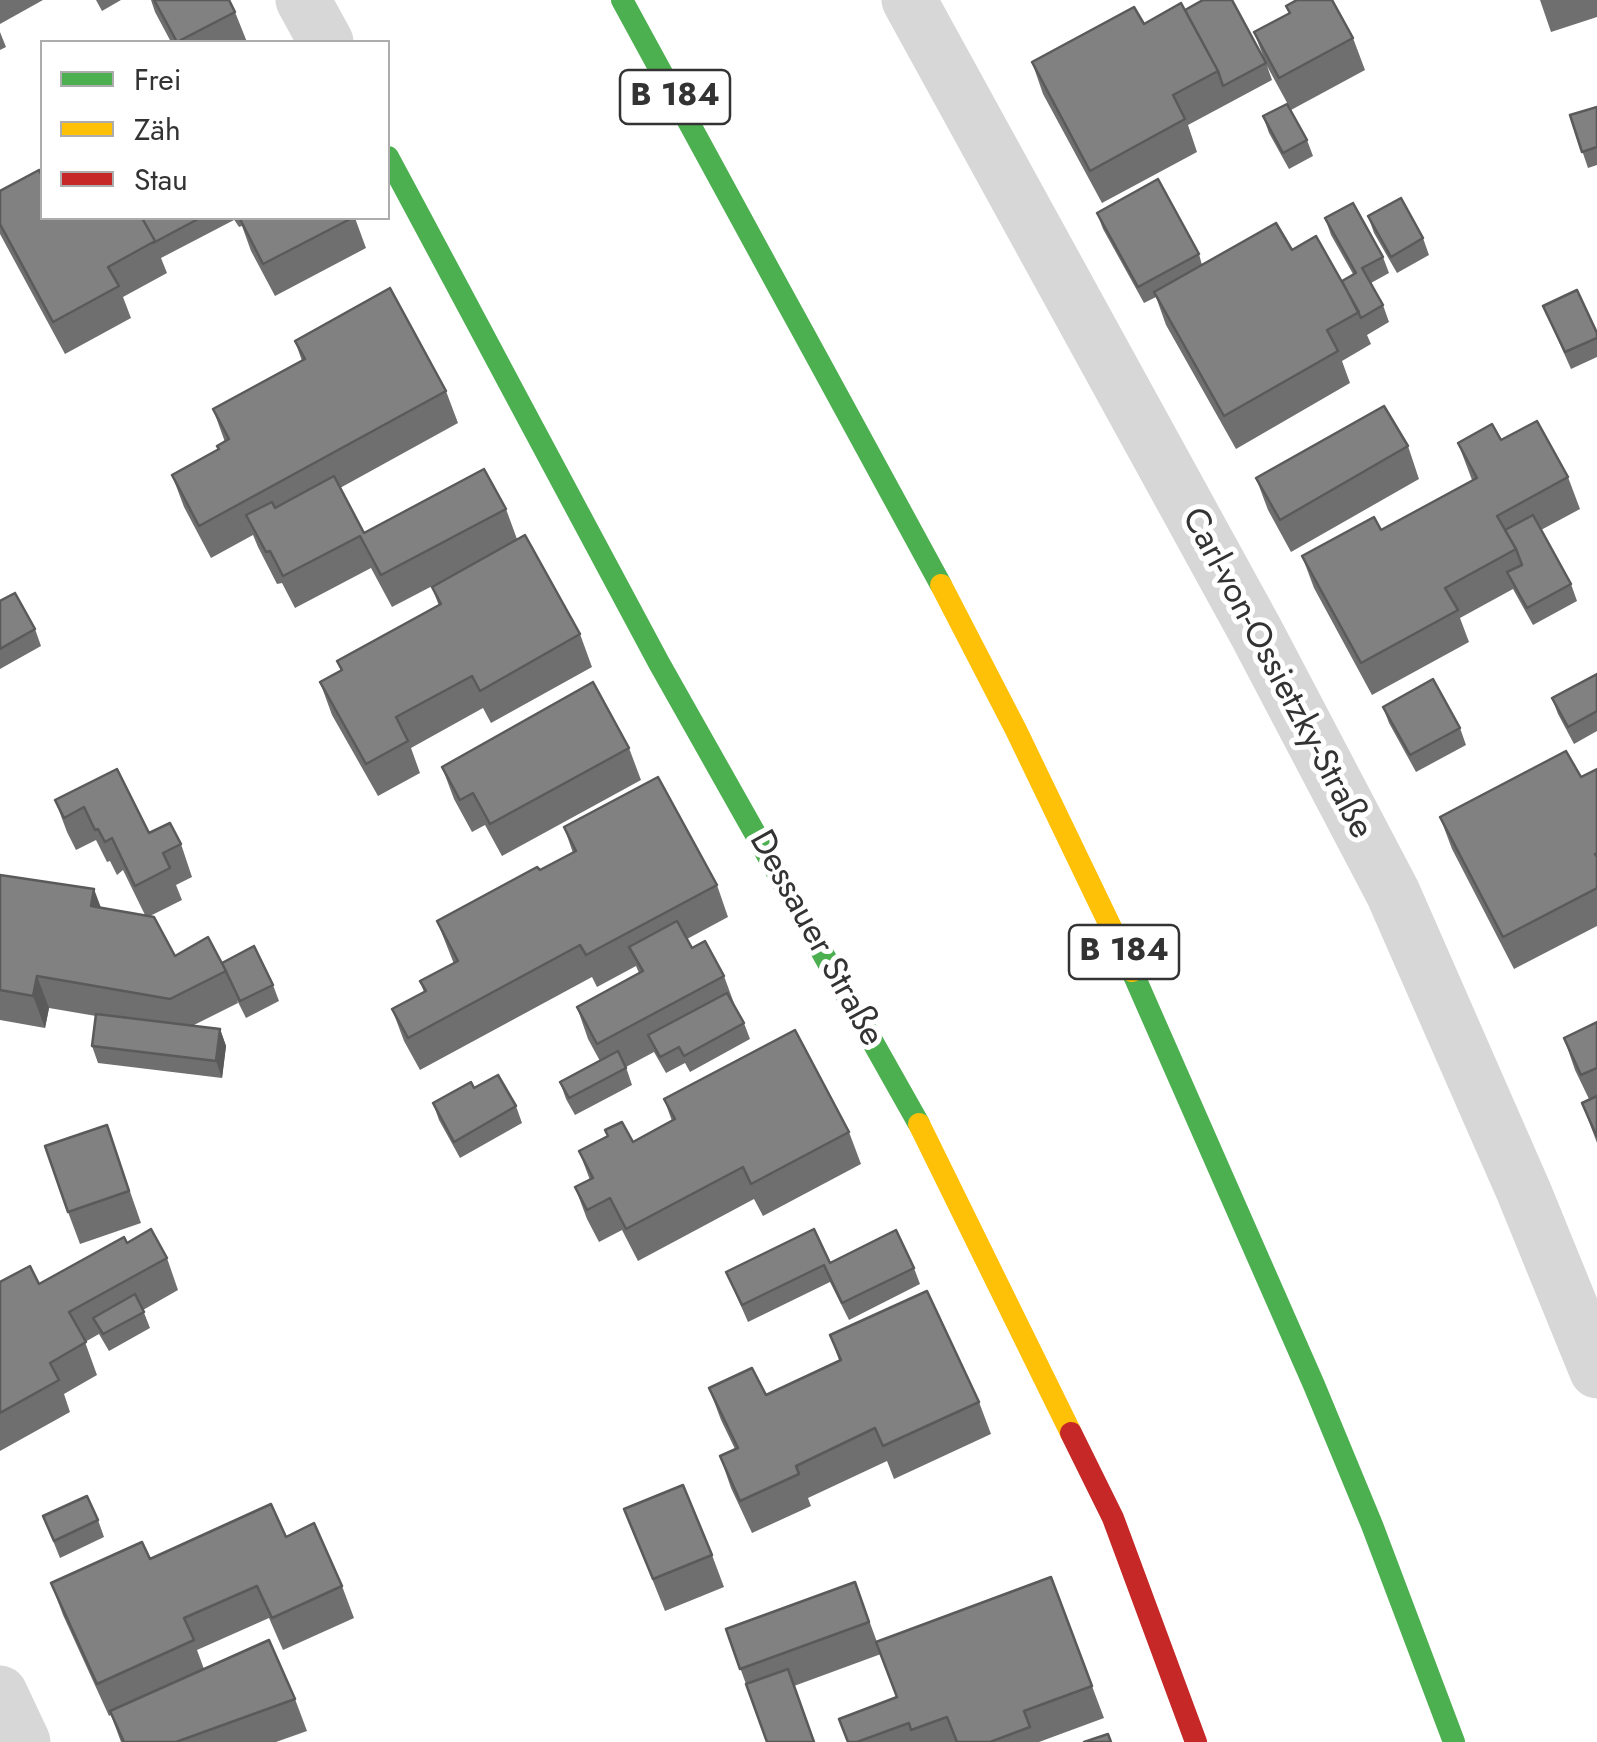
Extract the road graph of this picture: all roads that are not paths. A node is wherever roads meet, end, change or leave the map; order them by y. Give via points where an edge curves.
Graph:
1 (303, 0) edge
2 (622, 0) edge
3 (909, 0) edge
4 (325, 40) edge
5 (390, 162) edge
6 (1597, 1371) edge
7 (0, 1693) edge
8 (24, 1742) edge
9 (1196, 1742) edge
10 (1454, 1742) edge

1 - 4 street
2 - 10 main road, B 184 via 946,595 1137,981 1314,1385
3 - 6 street, Carl-von-Ossietzky-Straße via 1393,893
5 - 9 main road, Dessauer Straße via 659,664 910,1108 1112,1518
7 - 8 street

